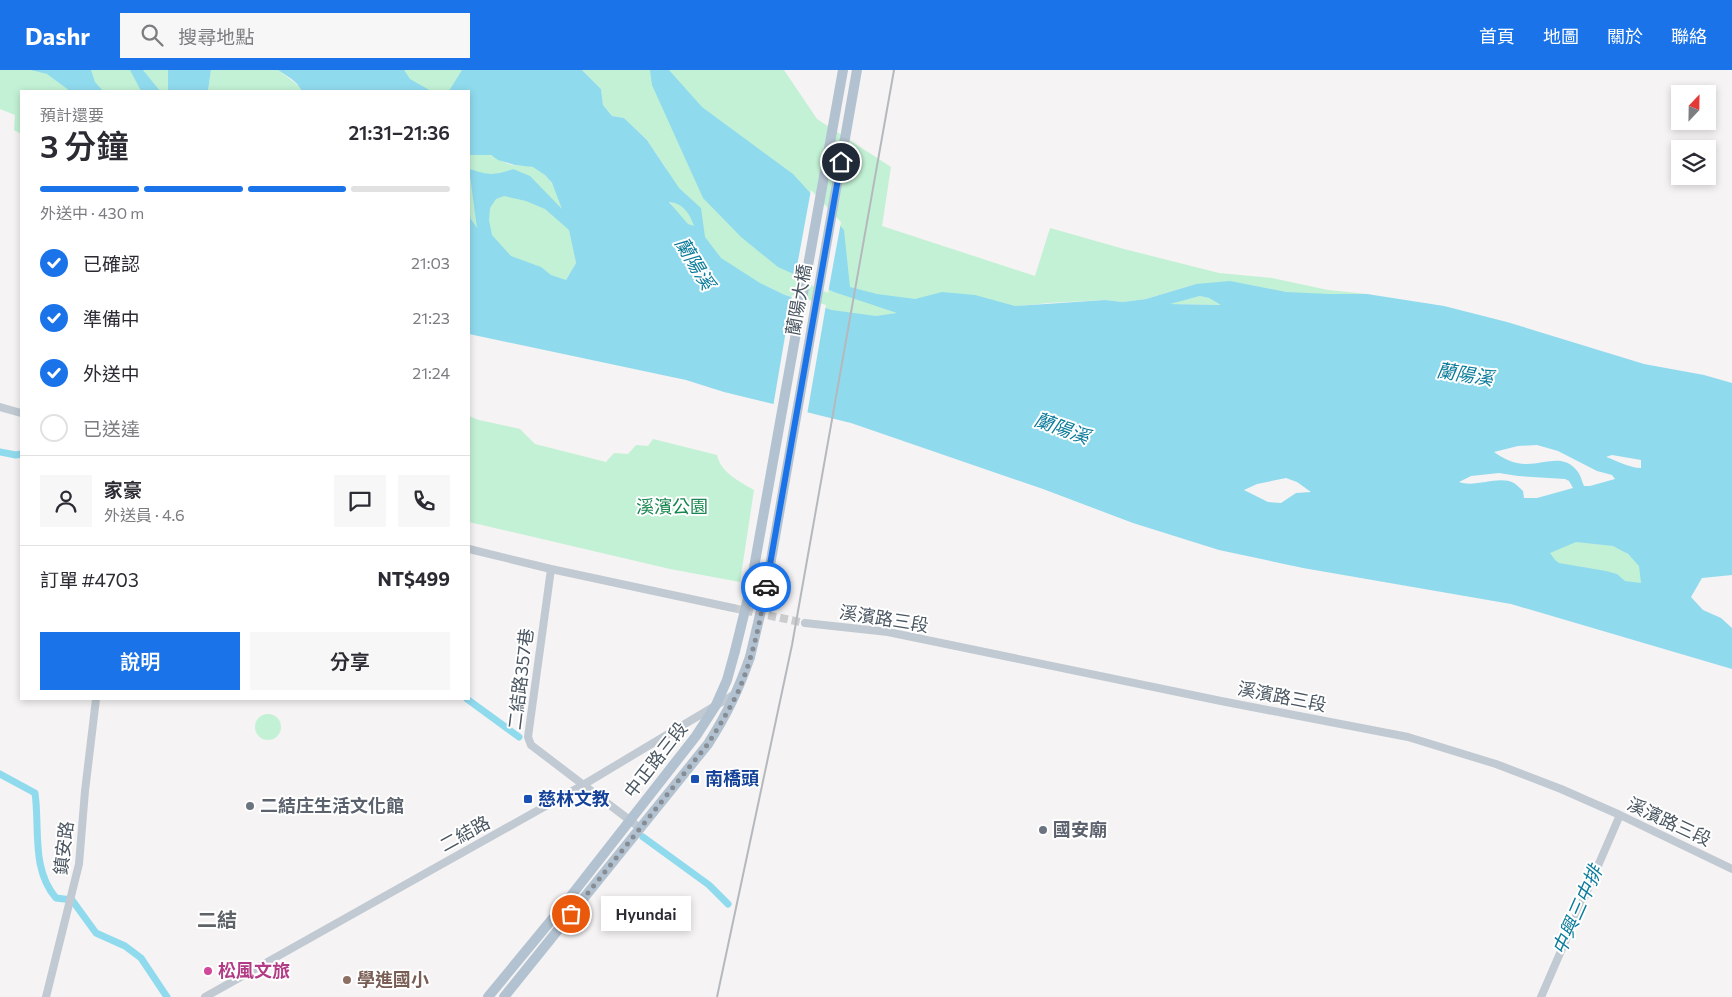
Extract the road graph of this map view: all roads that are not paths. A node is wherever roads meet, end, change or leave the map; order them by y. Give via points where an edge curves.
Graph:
1 (843, 70) edge
2 (857, 70) edge
3 (0, 407) edge
4 (20, 413) edge
5 (470, 548) edge
6 (551, 569) junction
7 (750, 590) joint
8 (765, 594) joint
9 (733, 608) tunnel mouth
10 (805, 622) tunnel mouth
11 (738, 692) junction
12 (96, 700) edge
13 (716, 705) junction
14 (583, 785) junction
15 (1620, 815) junction
16 (630, 820) junction
17 (640, 828) junction
18 (1732, 869) edge
19 (46, 997) edge
20 (205, 997) edge
21 (488, 997) edge
22 (504, 997) edge
23 (1541, 997) edge

1 - 7 main road, 蘭陽大橋
2 - 8 main road, 蘭陽大橋
3 - 4 street
5 - 6 street
6 - 9 street
6 - 14 street, 二結路357巷 via 527,746
7 - 13 main road, 中正路三段, bridge via 727,680
8 - 11 main road, 中正路三段, bridge
10 - 15 street, 溪濱路三段 via 888,632 1408,738 1496,764
11 - 13 street, 二結路
11 - 17 main road, 中正路三段 via 708,744
12 - 19 street, 鎮安路 via 79,864
13 - 14 street, 二結路
13 - 16 main road, 中正路三段 via 696,736
14 - 16 street, 二結路357巷
14 - 20 street, 二結路
15 - 18 street, 溪濱路三段
15 - 23 street
16 - 17 street, 二結路357巷
16 - 21 main road, 中正路三段
17 - 22 main road, 中正路三段

